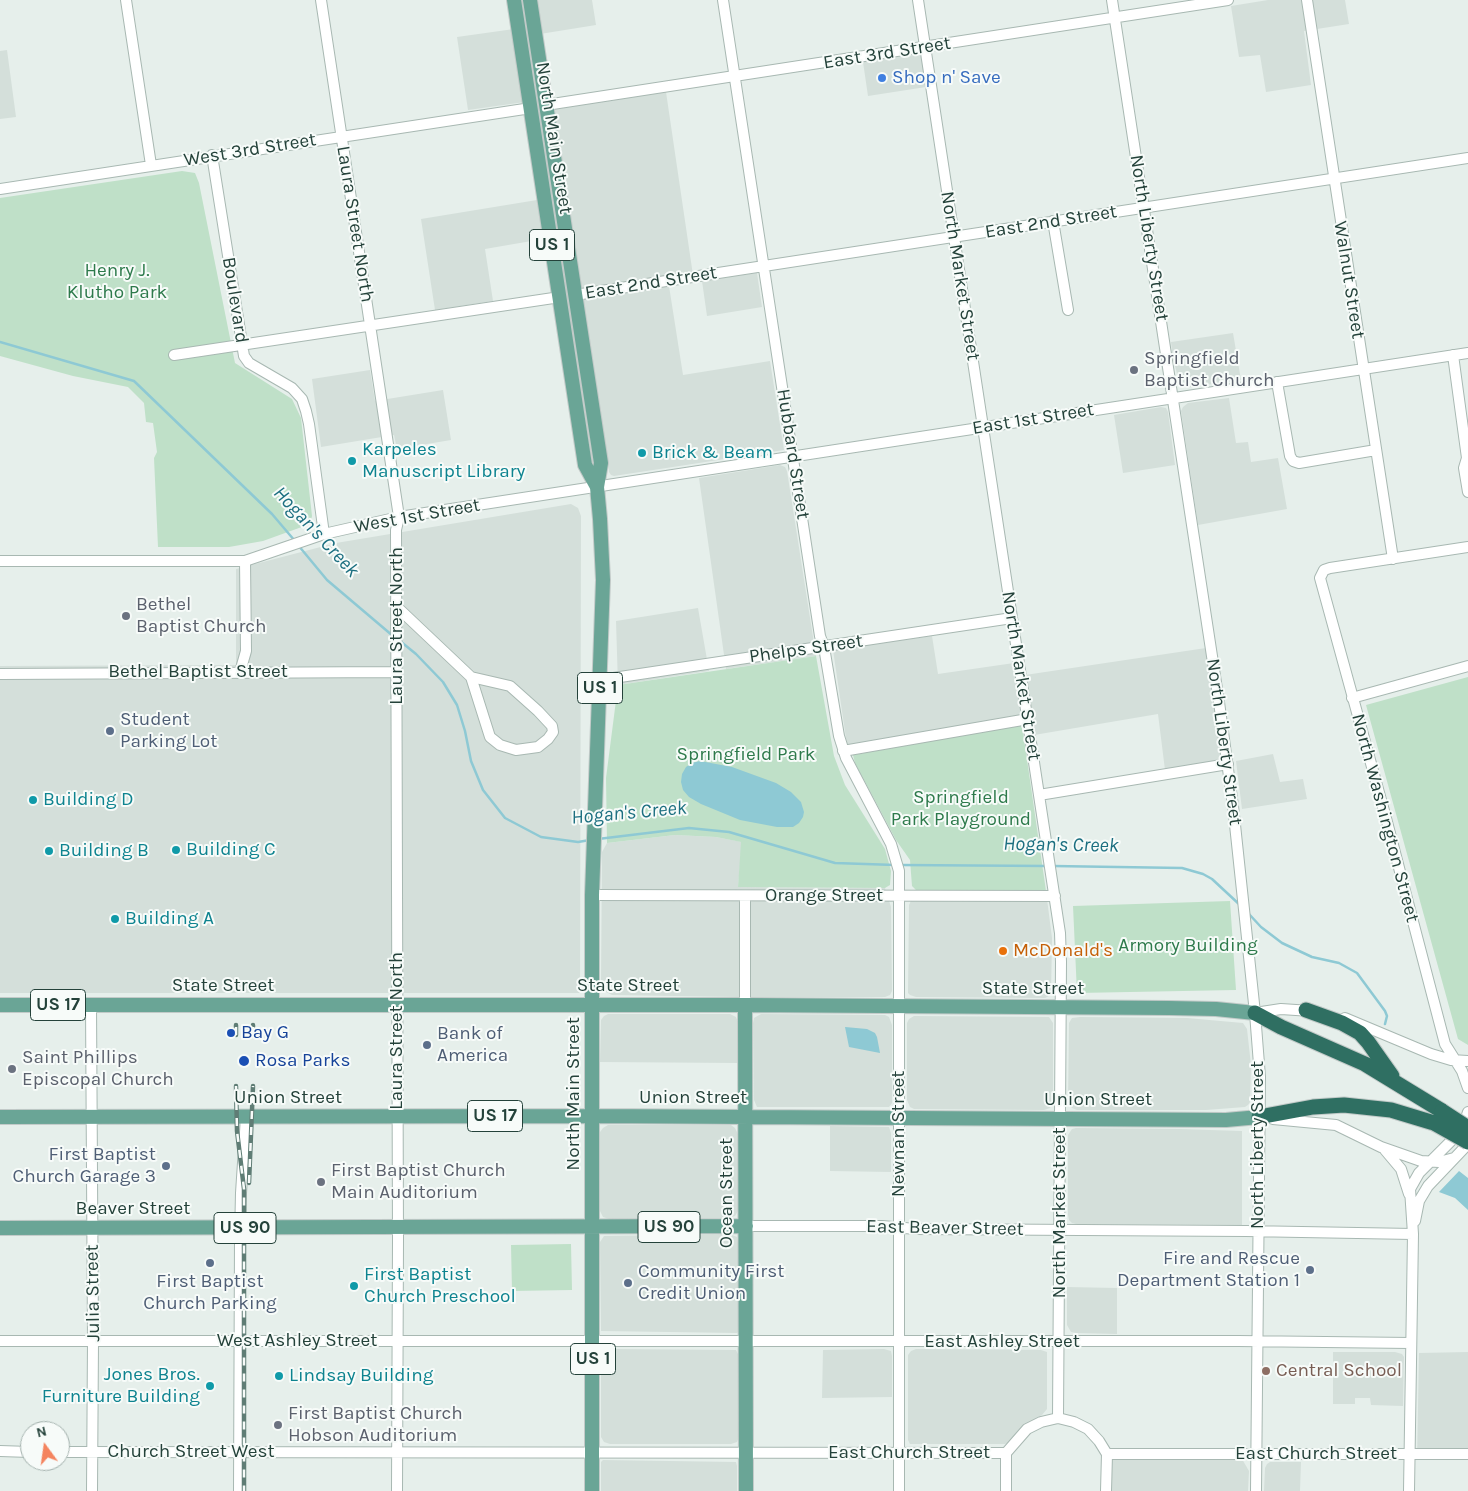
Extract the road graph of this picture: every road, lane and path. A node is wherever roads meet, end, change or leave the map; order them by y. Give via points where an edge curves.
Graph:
1 (126, 0) edge
2 (321, 0) edge
3 (514, 0) edge
4 (530, 0) edge
5 (723, 0) edge
6 (918, 0) edge
7 (1112, 0) edge
8 (1228, 0) edge
9 (1307, 0) edge
10 (1115, 17) junction
11 (925, 47) junction
12 (735, 76) junction
13 (546, 105) junction
14 (531, 108) junction
15 (340, 136) junction
16 (212, 155) junction
17 (1468, 158) edge
18 (151, 165) junction
19 (1334, 178) junction
20 (0, 189) edge
21 (1144, 207) junction
22 (1053, 221) junction
23 (954, 237) junction
24 (764, 266) junction
25 (575, 295) junction
26 (560, 297) junction
27 (1068, 310) dead end
28 (371, 326) junction
29 (241, 345) junction
30 (1468, 353) edge
31 (174, 355) dead end
32 (1453, 355) junction
33 (1363, 369) junction
34 (1277, 382) junction
35 (1173, 398) junction
36 (983, 427) junction
37 (1376, 450) junction
38 (793, 456) junction
39 (598, 487) junction
40 (1468, 492) edge
41 (399, 517) junction
42 (324, 534) junction
43 (1468, 547) edge
44 (1393, 559) junction
45 (0, 561) edge
46 (245, 561) junction
47 (397, 607) junction
48 (1012, 618) junction
49 (824, 647) junction
50 (1468, 666) edge
51 (240, 672) junction
52 (397, 672) junction
53 (0, 674) edge
54 (471, 677) junction
55 (600, 680) junction
56 (1352, 698) junction
57 (1028, 719) junction
58 (843, 751) junction
59 (1228, 764) junction
60 (1039, 795) junction
61 (592, 895) junction
62 (745, 896) junction
63 (900, 896) junction
64 (1055, 896) junction
65 (398, 1004) junction
66 (592, 1004) junction
67 (91, 1005) junction
68 (745, 1005) junction
69 (0, 1006) edge
70 (899, 1006) junction
71 (1060, 1008) junction
72 (1306, 1010) junction
73 (1255, 1013) junction
74 (1455, 1060) junction
75 (1468, 1060) edge
76 (1468, 1070) edge
77 (1400, 1084) junction
78 (1468, 1088) edge
79 (1468, 1112) edge
80 (92, 1116) junction
81 (397, 1116) junction
82 (593, 1116) junction
83 (0, 1117) edge
84 (246, 1117) junction
85 (746, 1117) junction
86 (1259, 1117) junction
87 (1438, 1117) junction
88 (899, 1118) junction
89 (1060, 1119) junction
90 (1468, 1128) edge
91 (1468, 1143) edge
92 (1381, 1146) junction
93 (1454, 1158) junction
94 (1430, 1162) junction
95 (1410, 1198) junction
96 (746, 1226) junction
97 (593, 1227) junction
98 (0, 1228) edge
99 (92, 1228) junction
100 (240, 1228) junction
101 (398, 1228) junction
102 (900, 1228) junction
103 (1060, 1230) junction
104 (1258, 1232) junction
105 (1413, 1234) junction
106 (0, 1341) edge
107 (93, 1341) junction
108 (240, 1341) junction
109 (398, 1341) junction
110 (593, 1342) junction
111 (747, 1342) junction
112 (900, 1342) junction
113 (1059, 1342) junction
114 (1257, 1342) junction
115 (1411, 1343) junction
116 (1058, 1418) junction
117 (0, 1451) edge
118 (20, 1452) edge
119 (70, 1452) edge
120 (93, 1452) junction
121 (239, 1452) junction
122 (398, 1452) junction
123 (593, 1453) junction
124 (747, 1453) junction
125 (900, 1453) junction
126 (1006, 1453) junction
127 (1107, 1454) junction
128 (1256, 1454) junction
129 (1410, 1454) junction
130 (1468, 1454) edge
131 (92, 1491) edge
132 (239, 1491) edge
133 (398, 1491) edge
134 (592, 1491) edge
135 (746, 1491) edge
136 (900, 1491) edge
137 (1006, 1491) edge
138 (1106, 1491) edge
139 (1256, 1491) edge
140 (1409, 1491) edge

1 - 18 street
2 - 15 street, Laura Street North
3 - 14 main road, North Main Street / US 1
4 - 13 main road, North Main Street / US 1
5 - 12 street, Hubbard Street
6 - 11 street, North Market Street
7 - 10 street, North Liberty Street
8 - 10 street, East 3rd Street
9 - 19 street, Walnut Street
10 - 11 street, East 3rd Street
10 - 21 street, North Liberty Street
11 - 12 street, East 3rd Street
11 - 23 street, North Market Street
12 - 13 street, East 3rd Street
12 - 24 street, Hubbard Street
13 - 25 main road, North Main Street / US 1
14 - 15 street, West 3rd Street
14 - 26 main road, North Main Street / US 1
15 - 16 street, West 3rd Street
15 - 28 street, Laura Street North
16 - 18 street, West 3rd Street
16 - 29 street, Boulevard
17 - 19 street, East 2nd Street
18 - 20 street, West 3rd Street
19 - 21 street, East 2nd Street
19 - 33 street, Walnut Street
21 - 22 street, East 2nd Street
21 - 35 street, North Liberty Street
22 - 23 street, East 2nd Street
22 - 27 street
23 - 24 street, East 2nd Street
23 - 36 street, North Market Street
24 - 25 street, East 2nd Street
24 - 38 street, Hubbard Street
25 - 39 main road, North Main Street / US 1 via 601,463
26 - 28 street
26 - 39 main road, North Main Street / US 1 via 585,465
28 - 29 street
28 - 41 street, Laura Street North
29 - 31 street
29 - 42 street, Boulevard via 249,363 292,388 302,400 309,424
30 - 32 street, East 1st Street
32 - 33 street, East 1st Street
32 - 40 street via 1467,458 1464,468
33 - 34 street, East 1st Street
33 - 37 street, Walnut Street
34 - 35 street, East 1st Street
34 - 37 street via 1293,461 1299,463
35 - 36 street, East 1st Street
35 - 59 street, North Liberty Street
36 - 38 street, East 1st Street
36 - 48 street, North Market Street
37 - 44 street, Walnut Street
38 - 39 street, East 1st Street
38 - 49 street, Hubbard Street
39 - 41 street, West 1st Street
39 - 55 main road, North Main Street / US 1 via 602,580
41 - 42 street, West 1st Street
41 - 47 street, Laura Street North via 396,530
42 - 46 street, West 1st Street
43 - 44 street
44 - 56 street, North Washington Street via 1330,568 1321,573 1321,584
45 - 46 street, West 1st Street
46 - 51 street via 246,651
47 - 52 street, Laura Street North
47 - 54 street
48 - 49 street, Phelps Street
48 - 57 street, North Market Street
49 - 55 street, Phelps Street
49 - 58 street, Hubbard Street
50 - 56 street
51 - 52 street, Bethel Baptist Street
51 - 53 street, Bethel Baptist Street
52 - 65 street, Laura Street North
54 - 54 street via 510,686 552,726 553,732 548,739 538,747 516,750 500,745 490,737
55 - 61 main road, North Main Street / US 1
56 - 74 street, North Washington Street via 1445,1044
57 - 58 street
57 - 60 street, North Market Street
58 - 63 street, Hubbard Street via 896,857
59 - 60 street
59 - 73 street, North Liberty Street
60 - 64 street, North Market Street
61 - 62 street, Orange Street
61 - 66 main road, North Main Street / US 1
62 - 63 street, Orange Street
62 - 68 street, Ocean Street
63 - 64 street, Orange Street
63 - 70 street, Newnan Street
64 - 71 street, North Market Street via 1061,953
65 - 66 main road, State Street / US 17
65 - 67 main road, State Street / US 17
65 - 81 street, Laura Street North
66 - 68 main road, State Street
66 - 82 main road, North Main Street / US 1
67 - 69 main road, State Street / US 17
67 - 80 street, Julia Street
68 - 70 main road, State Street
68 - 85 main road, Ocean Street
70 - 71 main road, State Street
70 - 88 street, Newnan Street
71 - 73 main road, State Street via 1201,1009
71 - 89 street, North Market Street
72 - 73 street
72 - 74 street via 1342,1017 1425,1052
72 - 77 highway via 1360,1033
73 - 77 highway via 1358,1060
73 - 86 street, North Liberty Street
74 - 75 street
74 - 76 street, North Washington Street
74 - 78 street, North Washington Street
77 - 87 highway
79 - 94 street via 1456,1136
80 - 83 main road, Union Street / US 17
80 - 84 main road, Union Street / US 17
80 - 99 street, Julia Street
81 - 82 main road, Union Street / US 17
81 - 84 main road, Union Street / US 17
81 - 101 street, Laura Street North
82 - 85 main road, Union Street / US 17
82 - 97 main road, North Main Street / US 1
84 - 100 street
85 - 88 main road, Union Street
85 - 96 main road, Ocean Street
86 - 87 highway via 1344,1105
86 - 89 main road, Union Street via 1226,1120
86 - 92 street, Union Street via 1332,1124
86 - 104 street, North Liberty Street
87 - 90 highway, bridge
87 - 91 highway, bridge
88 - 89 main road, Union Street
88 - 102 street, Newnan Street
89 - 103 street, North Market Street
91 - 93 street
92 - 94 street, Union Street
92 - 95 street, Union Street via 1400,1169
93 - 94 street, Union Street
93 - 105 street via 1423,1193
94 - 95 street via 1412,1183
95 - 105 street
96 - 97 main road, Beaver Street / US 90
96 - 102 street, East Beaver Street
96 - 111 main road, Ocean Street
97 - 101 main road, Beaver Street / US 90
97 - 110 main road, North Main Street / US 1
98 - 99 main road, Beaver Street / US 90
99 - 100 main road, Beaver Street / US 90
99 - 107 street, Julia Street
100 - 101 main road, Beaver Street / US 90
100 - 108 street
101 - 109 street, Laura Street North
102 - 103 street, East Beaver Street
102 - 112 street, Newnan Street
103 - 104 street, East Beaver Street
103 - 113 street, North Market Street
104 - 105 street, East Beaver Street
104 - 114 street, North Liberty Street
105 - 115 street
106 - 107 street, West Ashley Street
107 - 108 street, West Ashley Street
107 - 120 street, Julia Street
108 - 109 street, West Ashley Street
108 - 121 street
109 - 110 street, West Ashley Street
109 - 122 street, Laura Street North
110 - 111 street, East Ashley Street
110 - 123 main road, North Main Street / US 1
111 - 112 street, East Ashley Street
111 - 124 main road, Ocean Street
112 - 113 street, East Ashley Street
112 - 125 street, Newnan Street
113 - 114 street, East Ashley Street
113 - 116 street, North Market Street
114 - 115 street, East Ashley Street
114 - 128 street, North Liberty Street
115 - 129 street
116 - 126 street, East Church Street via 1027,1429
116 - 127 street via 1088,1429
117 - 118 street
119 - 120 street, Church Street West
120 - 121 street, Church Street West
120 - 131 street, Julia Street
121 - 122 street, Church Street West
121 - 132 street
122 - 123 street, Church Street West
122 - 133 street, Laura Street North
123 - 124 street, East Church Street
123 - 134 main road, North Main Street / US 1
124 - 125 street, East Church Street
124 - 135 main road, Ocean Street
125 - 126 street, East Church Street
125 - 136 street, Newnan Street
126 - 137 street
127 - 128 street, East Church Street
127 - 138 street
128 - 129 street, East Church Street
128 - 139 street, North Liberty Street
129 - 130 street, East Church Street
129 - 140 street

